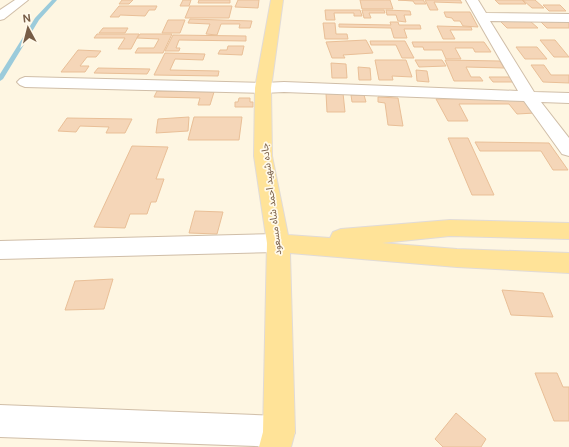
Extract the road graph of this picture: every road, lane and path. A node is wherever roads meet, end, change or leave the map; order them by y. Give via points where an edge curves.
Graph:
1 (22, 0) edge
2 (277, 0) edge
3 (472, 0) edge
4 (0, 16) edge
5 (482, 17) junction
6 (569, 18) edge
7 (25, 82) dead end
8 (263, 88) junction
9 (530, 97) junction
10 (569, 98) edge
11 (569, 150) edge
12 (569, 231) edge
13 (278, 243) junction
14 (0, 250) edge
15 (569, 263) edge
16 (0, 421) edge
17 (277, 439) edge

1 - 4 street
2 - 8 main road, جاده شهيد احمد شاه مسعود
3 - 5 street
5 - 6 street
5 - 9 street
7 - 8 street
8 - 9 street
8 - 13 main road, جاده شهيد احمد شاه مسعود via 264,156
9 - 10 street
9 - 11 street
12 - 13 main road via 450,228
13 - 14 street
13 - 15 main road via 457,258
13 - 17 main road, جاده شهيد احمد شاه مسعود
16 - 17 street

